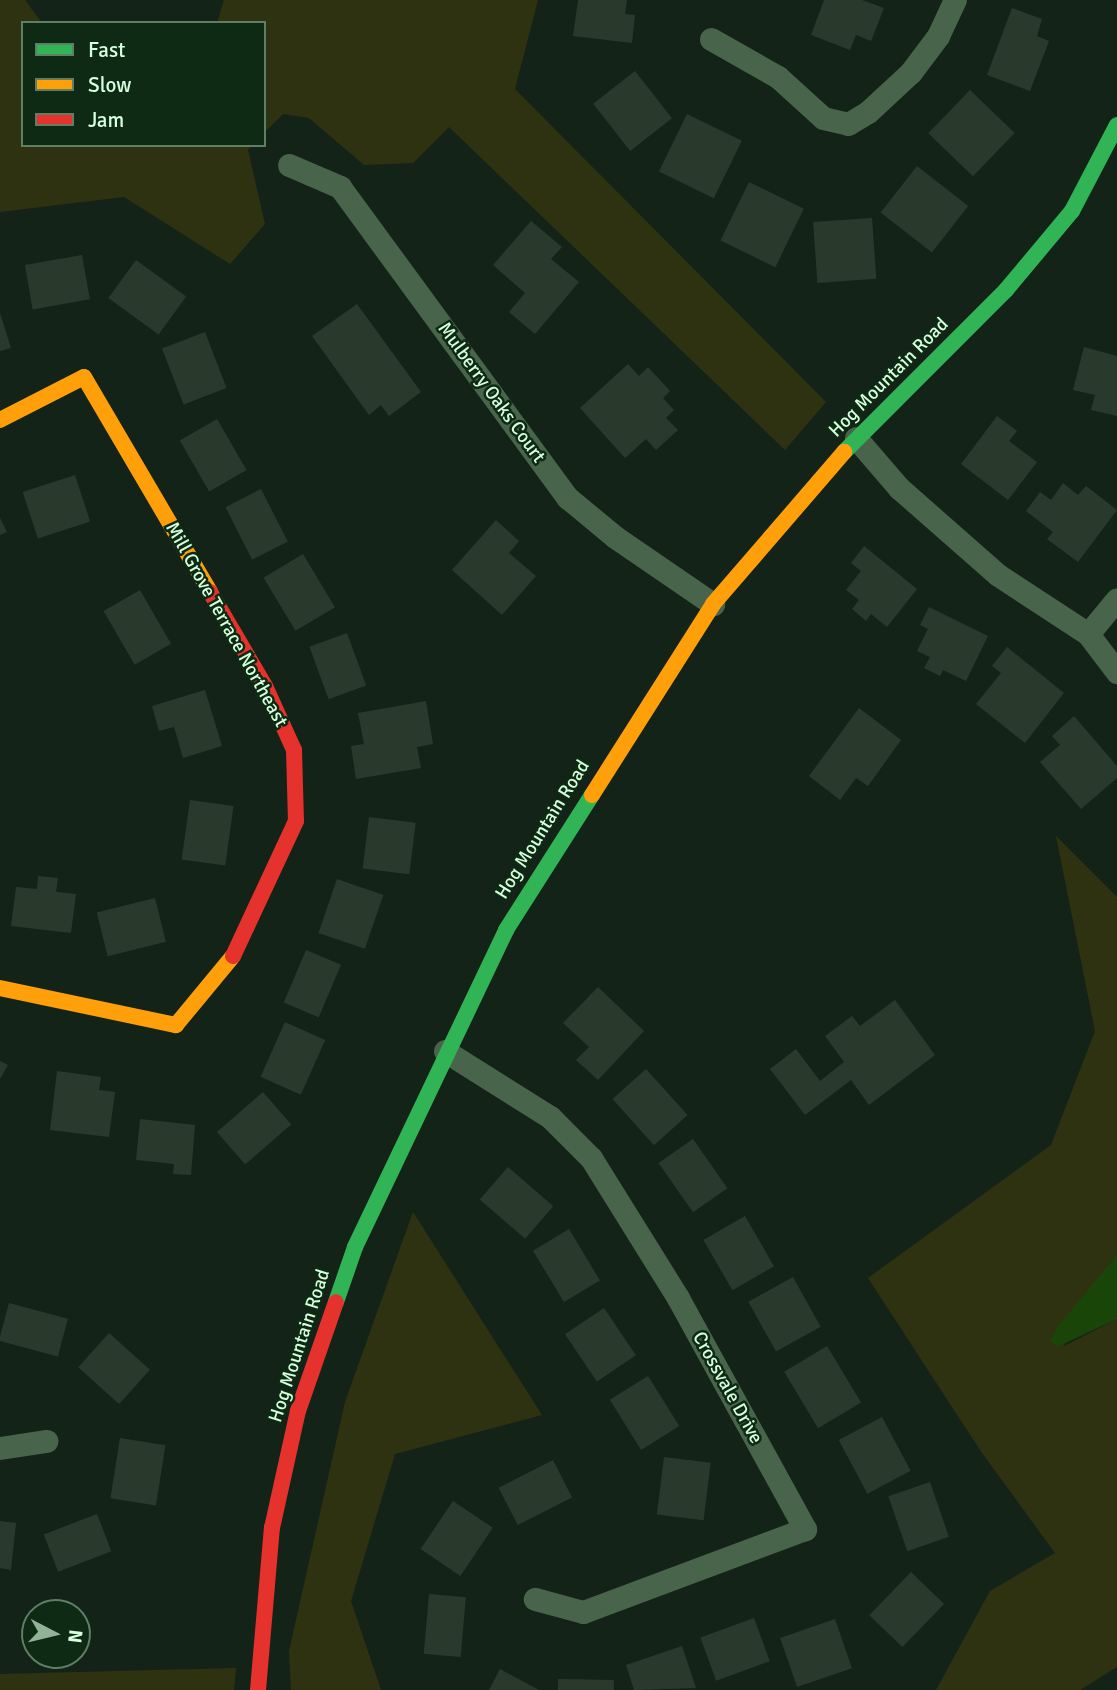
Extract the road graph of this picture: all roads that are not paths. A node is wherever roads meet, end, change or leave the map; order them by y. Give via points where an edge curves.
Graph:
1 (955, 0) edge
2 (711, 39) dead end
3 (1117, 125) edge
4 (289, 165) dead end
5 (0, 420) edge
6 (856, 438) junction
7 (1117, 599) edge
8 (713, 604) junction
9 (1088, 634) junction
10 (1117, 672) edge
11 (0, 988) edge
12 (445, 1051) junction
13 (46, 1441) dead end
14 (0, 1448) edge
15 (535, 1599) dead end
16 (258, 1690) edge

1 - 2 street via 939,36 911,72 848,124 823,118 778,77
3 - 6 street, Hog Mountain Road via 1072,211 936,363
4 - 8 street, Mulberry Oaks Court via 340,187 568,498 615,537
5 - 11 street, Mill Grove Terrace Northeast via 84,377 265,686 294,750 296,821 241,946 176,1026
6 - 8 street, Hog Mountain Road
6 - 9 street via 899,488 998,575
7 - 9 street
8 - 12 street, Hog Mountain Road via 513,918
9 - 10 street
12 - 15 street, Crossvale Drive via 550,1117 591,1158 678,1298 805,1530 583,1612
12 - 16 street, Hog Mountain Road via 355,1247 298,1411 272,1528
13 - 14 street

